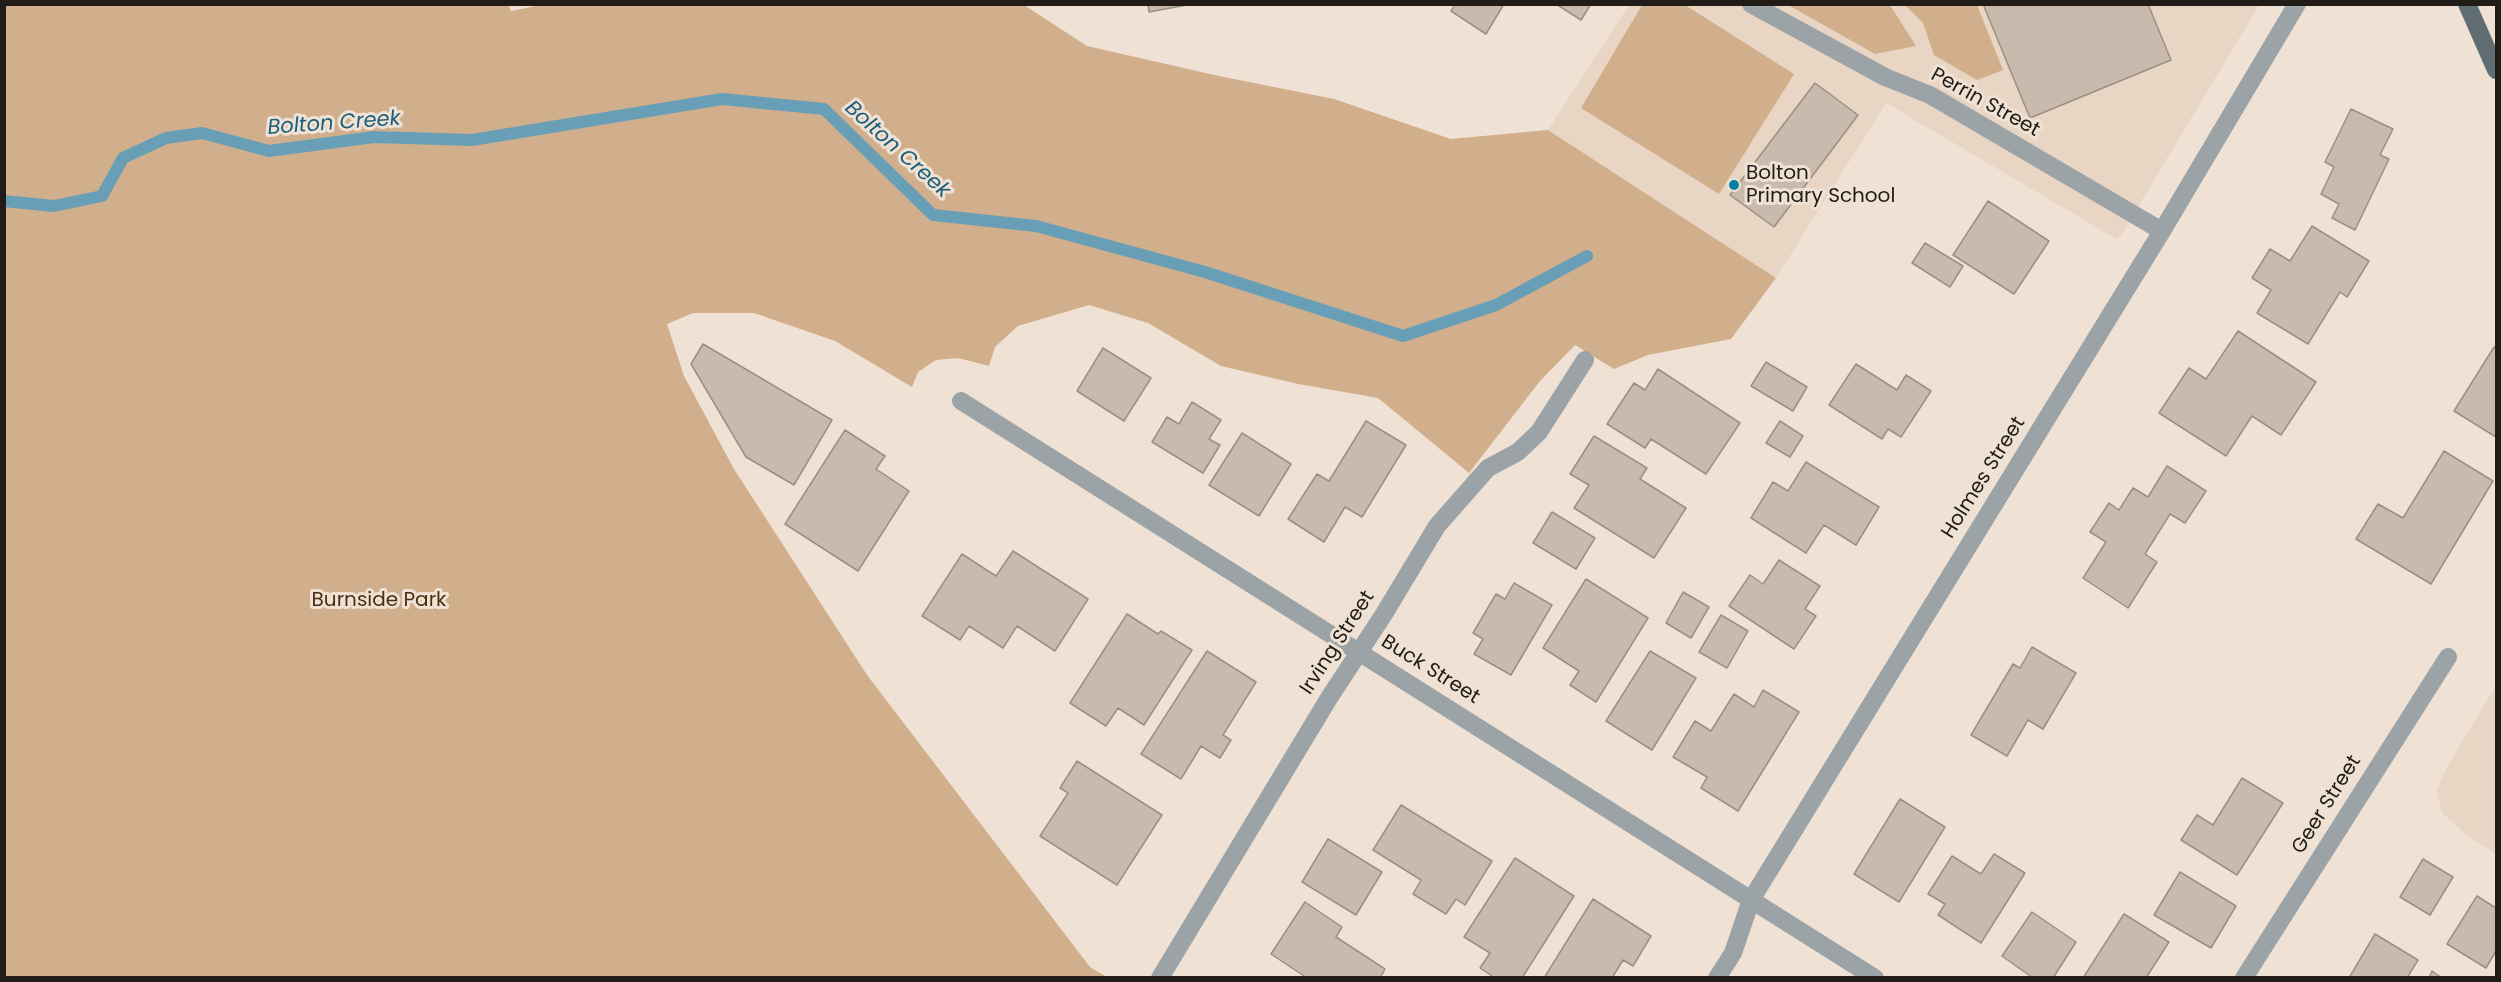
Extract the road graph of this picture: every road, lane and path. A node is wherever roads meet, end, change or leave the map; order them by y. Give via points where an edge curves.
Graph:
1 (1751, 4) edge
2 (2297, 4) edge
3 (2467, 4) edge
4 (2496, 70) edge
5 (2162, 231) junction
6 (1585, 360) dead end
7 (961, 401) dead end
8 (1358, 651) junction
9 (2448, 657) dead end
10 (1751, 900) junction
11 (1160, 978) edge
12 (1717, 978) edge
13 (1875, 978) edge
14 (2244, 978) edge

1 - 5 street, Perrin Street via 1885,77 1930,95
2 - 5 street, Holmes Street
3 - 4 main road
5 - 10 street, Holmes Street
6 - 8 street, Irving Street via 1539,432 1518,452 1488,468 1437,526
7 - 8 street, Buck Street
8 - 10 street, Buck Street
8 - 11 street, Irving Street
9 - 14 street, Geer Street
10 - 12 street, Holmes Street via 1733,953
10 - 13 street, Buck Street

